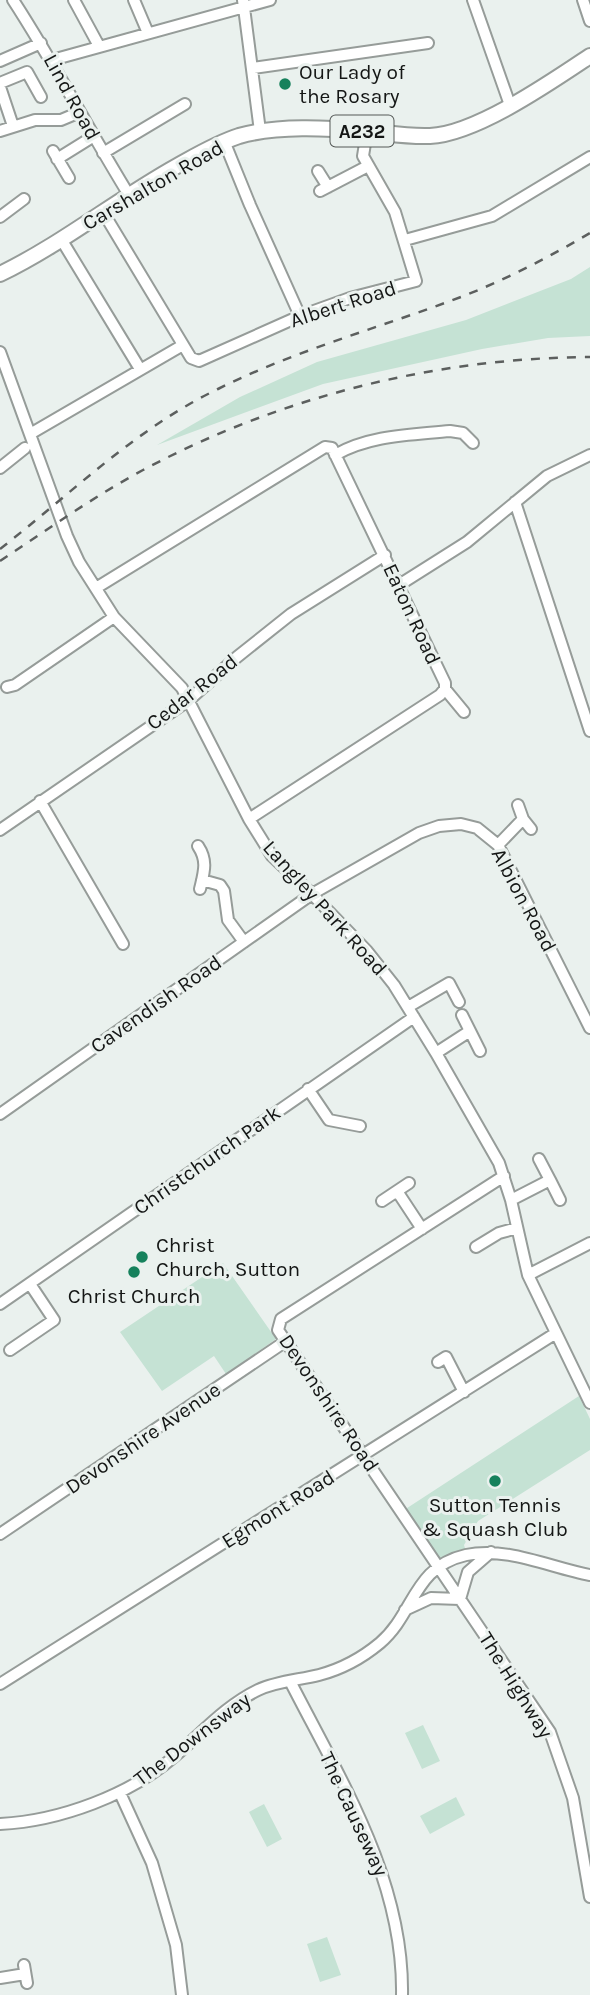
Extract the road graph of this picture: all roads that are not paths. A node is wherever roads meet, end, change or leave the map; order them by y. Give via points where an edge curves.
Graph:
1 (13, 0) edge
2 (74, 0) edge
3 (134, 0) edge
4 (270, 0) edge
5 (473, 0) edge
6 (583, 0) edge
7 (243, 3) edge
8 (590, 21) edge
9 (148, 33) junction
10 (41, 43) junction
11 (428, 43) dead end
12 (99, 46) junction
13 (590, 56) edge
14 (52, 60) junction
15 (0, 61) edge
16 (253, 68) junction
17 (0, 85) edge
18 (41, 97) dead end
19 (185, 104) dead end
20 (510, 104) junction
21 (79, 112) junction
22 (13, 126) junction
23 (0, 131) edge
24 (260, 131) junction
25 (367, 131) junction
26 (94, 136) junction
27 (224, 141) junction
28 (103, 153) junction
29 (590, 157) edge
30 (368, 166) junction
31 (317, 171) dead end
32 (69, 178) dead end
33 (129, 195) junction
34 (24, 199) dead end
35 (103, 212) junction
36 (0, 217) edge
37 (61, 239) junction
38 (405, 240) junction
39 (0, 274) edge
40 (300, 316) junction
41 (183, 345) junction
42 (0, 352) edge
43 (140, 369) junction
44 (30, 434) junction
45 (473, 443) dead end
46 (25, 447) dead end
47 (335, 455) junction
48 (590, 455) edge
49 (0, 468) edge
50 (515, 502) junction
51 (385, 555) junction
52 (399, 585) junction
53 (96, 588) junction
54 (114, 617) junction
55 (7, 687) dead end
56 (445, 689) junction
57 (189, 700) junction
58 (464, 712) dead end
59 (590, 731) edge
60 (40, 801) junction
61 (518, 805) dead end
62 (250, 819) junction
63 (523, 819) junction
64 (531, 829) dead end
65 (0, 830) edge
66 (498, 845) junction
67 (198, 846) dead end
68 (312, 894) junction
69 (244, 942) junction
70 (123, 944) dead end
71 (459, 1002) dead end
72 (411, 1012) junction
73 (463, 1015) dead end
74 (590, 1028) edge
75 (470, 1031) junction
76 (481, 1051) dead end
77 (436, 1053) junction
78 (308, 1089) junction
79 (0, 1114) edge
80 (360, 1126) dead end
81 (539, 1158) dead end
82 (504, 1176) junction
83 (550, 1180) junction
84 (409, 1184) dead end
85 (397, 1191) junction
86 (511, 1200) junction
87 (561, 1200) dead end
88 (382, 1201) dead end
89 (517, 1228) junction
90 (422, 1229) junction
91 (590, 1243) edge
92 (477, 1247) dead end
93 (528, 1275) junction
94 (30, 1284) junction
95 (0, 1304) edge
96 (556, 1333) junction
97 (286, 1341) junction
98 (439, 1346) dead end
99 (10, 1350) dead end
100 (586, 1386) edge
101 (464, 1392) junction
102 (590, 1403) edge
103 (363, 1455) junction
104 (0, 1534) edge
105 (491, 1552) junction
106 (438, 1566) junction
107 (590, 1566) edge
108 (575, 1570) junction
109 (590, 1575) edge
110 (460, 1599) junction
111 (405, 1610) junction
112 (290, 1681) junction
113 (0, 1684) edge
114 (120, 1793) junction
115 (0, 1824) edge
116 (590, 1897) edge
117 (25, 1974) dead end
118 (0, 1978) edge
119 (182, 1995) edge
120 (402, 1995) edge

1 - 10 street, Lind Road
2 - 12 street
3 - 9 street
4 - 7 street
5 - 20 street
6 - 8 street
7 - 9 street
7 - 16 street
9 - 12 street
10 - 14 street, Lind Road
10 - 15 street
11 - 16 street
12 - 14 street
13 - 20 highway, Carshalton Road / A232
14 - 21 street, Lind Road
16 - 24 street
17 - 18 street via 27,72
17 - 22 street
19 - 28 street
20 - 25 highway, Carshalton Road / A232 via 476,124 444,135
21 - 22 street
21 - 26 street, Lind Road
22 - 23 street
24 - 25 highway, Carshalton Road / A232
24 - 27 highway, Carshalton Road / A232
25 - 30 street, Albert Road via 363,156
26 - 28 street, Lind Road
26 - 32 street via 55,155
27 - 33 highway, Carshalton Road / A232
27 - 40 street
28 - 33 street, Lind Road
29 - 38 street via 492,216
30 - 31 street via 324,189
30 - 38 street, Albert Road via 395,212
33 - 35 highway, Carshalton Road / A232
34 - 36 street
35 - 37 highway, Carshalton Road / A232
35 - 41 street
37 - 39 highway, Carshalton Road / A232
37 - 43 street
38 - 40 street, Albert Road via 416,281
40 - 41 street, Albert Road via 199,361 191,358
41 - 43 street
42 - 44 street, Langley Park Road
43 - 44 street
44 - 53 street, Langley Park Road via 67,536
45 - 47 street via 463,433 450,431 371,440
46 - 49 street
47 - 51 street, Eaton Road
47 - 53 street, Eaton Road via 326,447
48 - 50 street via 547,476
50 - 52 street via 467,542
50 - 59 street
51 - 52 street, Eaton Road
51 - 57 street, Cedar Road via 281,621
52 - 56 street, Eaton Road
53 - 54 street, Langley Park Road
54 - 55 street
54 - 57 street, Langley Park Road
56 - 58 street
56 - 62 street, Eaton Road
57 - 60 street, Cedar Road
57 - 62 street, Langley Park Road
60 - 65 street, Cedar Road
60 - 70 street
61 - 63 street
62 - 68 street, Langley Park Road via 272,856
63 - 64 street
63 - 66 street
66 - 68 street, Albion Road via 477,828 439,826
66 - 74 street, Albion Road
67 - 69 street via 206,864 201,884 220,885 228,920
68 - 69 street, Cavendish Road
68 - 72 street, Langley Park Road via 366,951
69 - 79 street, Cavendish Road
71 - 72 street, Christchurch Park via 447,979
72 - 77 street, Langley Park Road
72 - 78 street, Christchurch Park
73 - 75 street
75 - 76 street
75 - 77 street
77 - 82 street, Langley Park Road
78 - 80 street via 330,1120
78 - 94 street, Christchurch Park
81 - 83 street
82 - 86 street, Langley Park Road
82 - 90 street, Devonshire Road
83 - 86 street
83 - 87 street
84 - 85 street
85 - 88 street
85 - 90 street
86 - 89 street, Langley Park Road
89 - 92 street
89 - 93 street, Langley Park Road
90 - 97 street, Devonshire Road via 281,1319 278,1330
91 - 93 street
93 - 96 street, Langley Park Road
94 - 95 street, Christchurch Park
94 - 99 street via 58,1322
96 - 100 street, Langley Park Road
96 - 101 street, Egmont Road
97 - 103 street, Devonshire Road
97 - 104 street, Devonshire Avenue
98 - 101 street via 442,1359
100 - 102 street, Langley Park Road
101 - 103 street, Egmont Road
103 - 106 street, Devonshire Road
103 - 113 street, Egmont Road
105 - 106 street
105 - 108 street
105 - 110 street via 468,1572
106 - 110 street, The Highway
106 - 111 street, The Downsway
107 - 108 street
108 - 109 street
110 - 111 street via 431,1598
110 - 116 street, The Highway via 550,1732 573,1798
111 - 112 street, The Downsway via 382,1641 355,1661
112 - 114 street, The Downsway via 259,1690 220,1714 174,1758
112 - 120 street, The Causeway via 367,1833 389,1891 401,1953
114 - 115 street, The Downsway via 49,1816
114 - 119 street via 152,1863 176,1945
117 - 118 street

